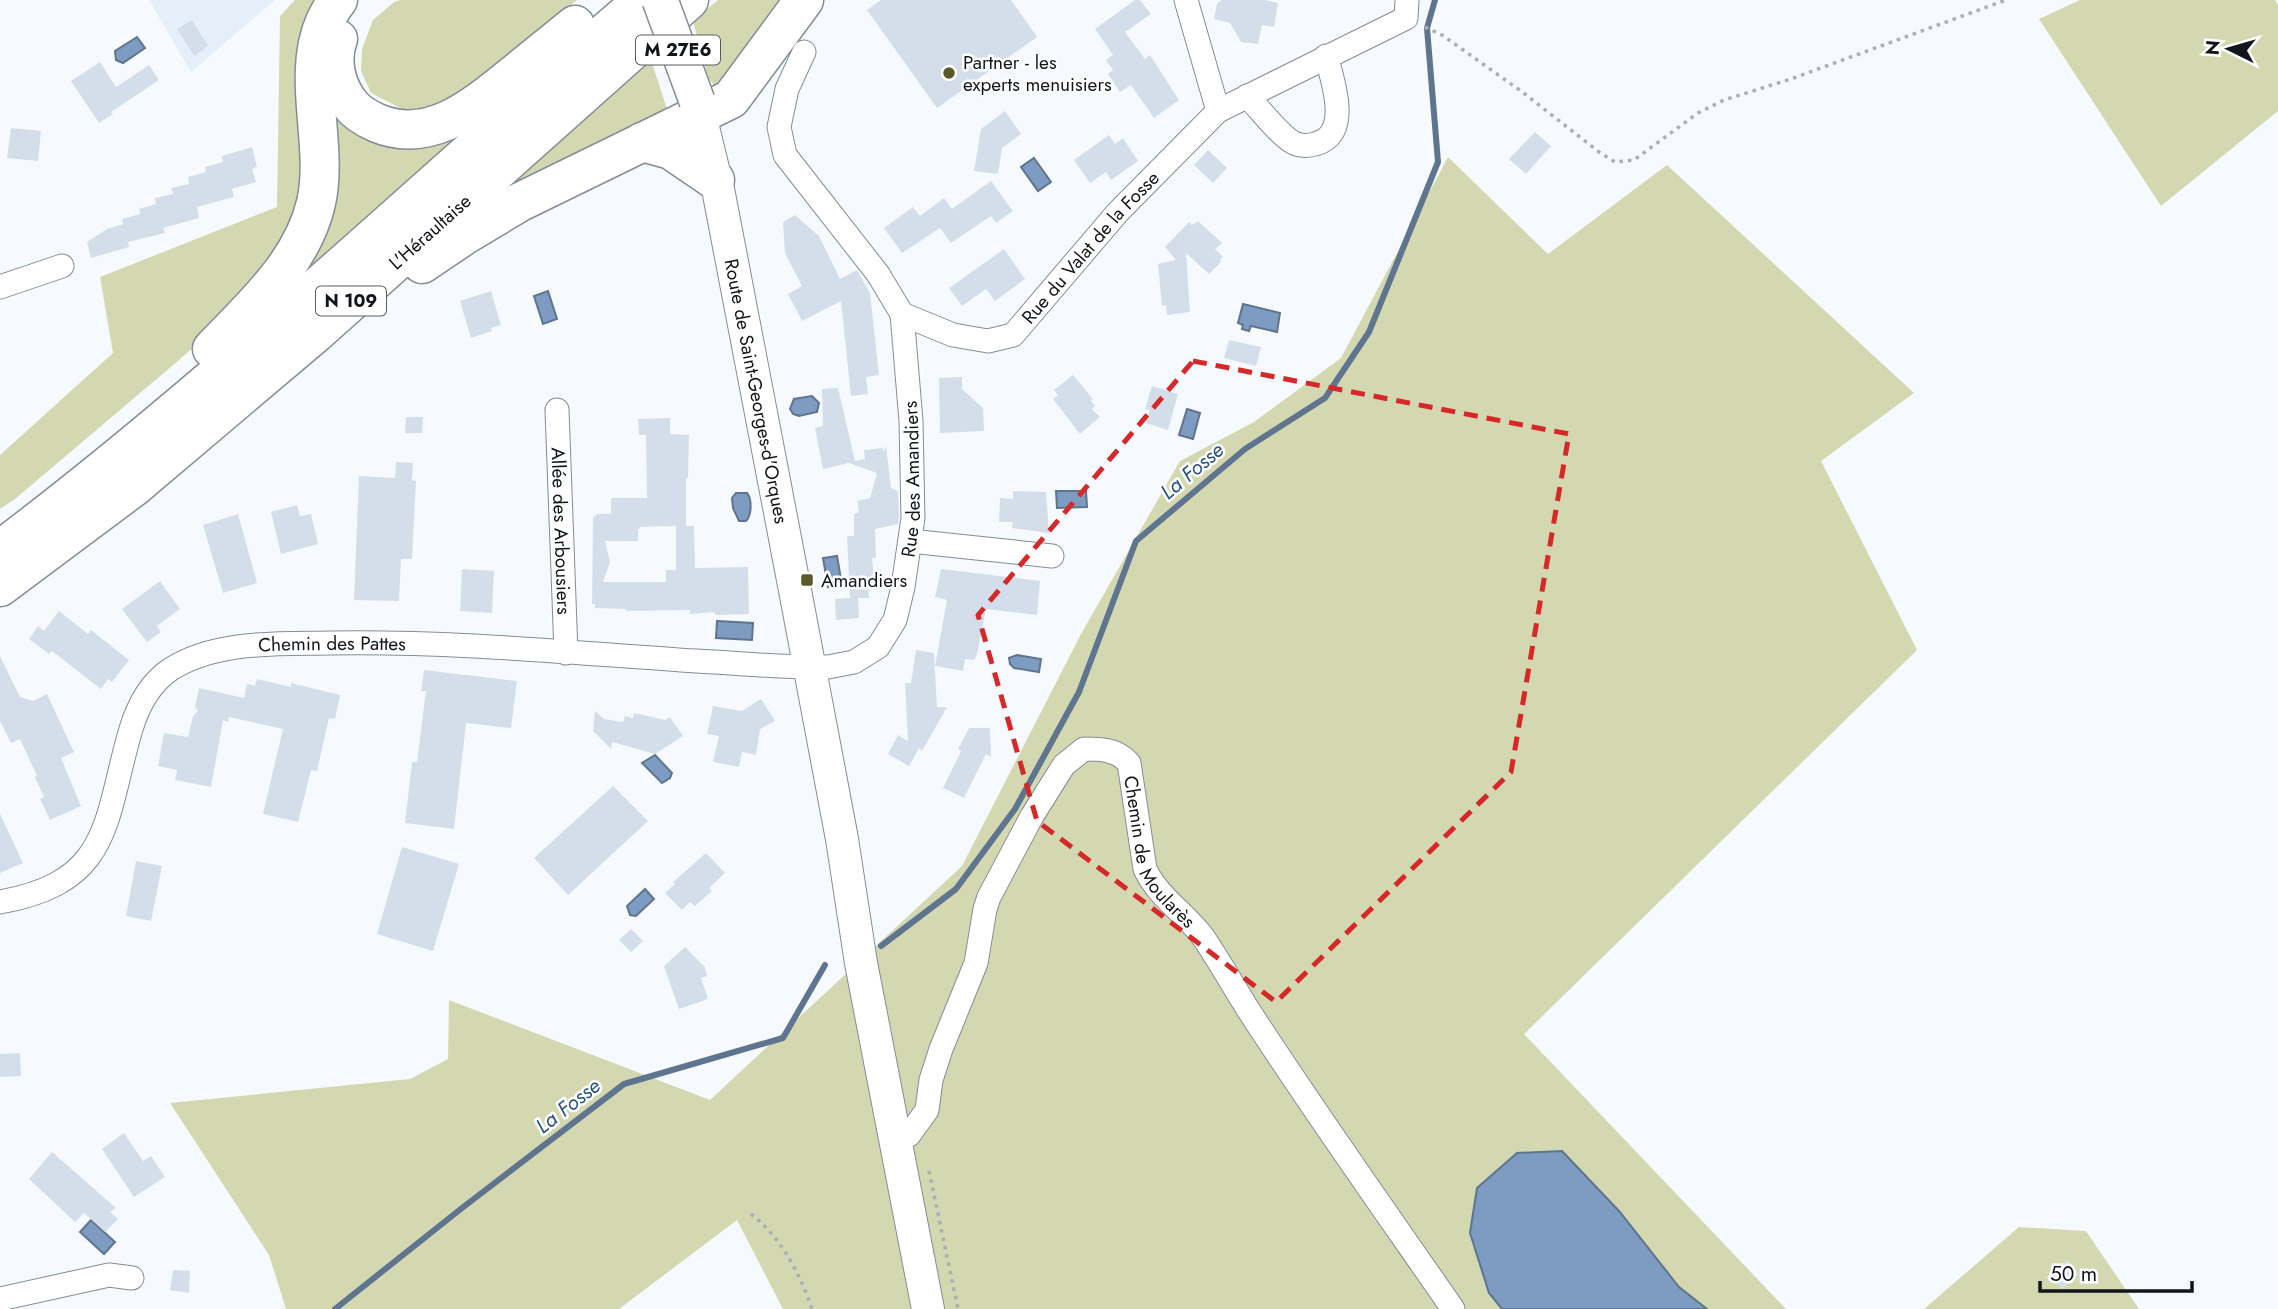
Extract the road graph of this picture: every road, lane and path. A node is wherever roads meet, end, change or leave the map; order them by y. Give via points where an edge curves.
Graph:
1 (338, 0) edge
2 (363, 0) edge
3 (607, 0) edge
4 (643, 0) edge
5 (660, 0) edge
6 (689, 0) edge
7 (804, 0) edge
8 (1186, 0) edge
9 (2006, 0) edge
10 (1407, 9) edge
11 (804, 52) dead end
12 (1326, 56) junction
13 (1247, 96) junction
14 (698, 108) junction
15 (1218, 111) junction
16 (642, 142) junction
17 (715, 180) junction
18 (62, 266) dead end
19 (0, 287) edge
20 (902, 314) junction
21 (556, 410) dead end
22 (134, 487) junction
23 (0, 533) edge
24 (910, 541) junction
25 (0, 551) edge
26 (1052, 556) dead end
27 (0, 587) edge
28 (566, 653) junction
29 (810, 667) junction
30 (0, 902) edge
31 (895, 1141) junction
32 (751, 1214) dead end
33 (132, 1278) dead end
34 (0, 1299) edge
35 (812, 1309) edge
36 (928, 1309) edge
37 (1453, 1309) edge

1 - 23 highway via 323,24 317,58 316,201 292,260 188,375
2 - 3 highway via 342,26 335,46 337,80 362,115 384,126 412,130 449,122 474,106
4 - 25 highway, L'Héraultaise / N 109 via 149,432
5 - 14 main road, Route de Saint-Georges-d'Orques / M 27E6, bridge
6 - 22 highway, L'Héraultaise / N 109 via 316,332
7 - 14 highway via 731,99
8 - 15 street
9 - 10 path via 1724,100 1633,160 1615,162
10 - 12 street, Rue du Valat de la Fosse
11 - 20 street via 787,89 779,127 785,155 878,274
12 - 13 street, Rue du Valat de la Fosse
12 - 13 street via 1337,118 1335,131 1323,142 1294,143
13 - 15 street, Rue du Valat de la Fosse
14 - 16 highway
14 - 17 street, Route de Saint-Georges-d'Orques / M 27E6
15 - 20 street, Rue du Valat de la Fosse via 1118,212 1013,335 988,341 953,335
16 - 17 highway via 671,150
16 - 22 highway via 520,202 444,249 261,395
17 - 29 street, Route de Saint-Georges-d'Orques / M 27E6
18 - 19 street
20 - 24 street, Rue des Amandiers via 911,421
21 - 28 street, Allée des Arbousiers
22 - 27 highway, L'Héraultaise / N 109
24 - 26 street
24 - 29 street, Rue des Amandiers via 895,620 878,647 854,662
28 - 29 street, Chemin des Pattes
28 - 30 street, Chemin des Pattes via 423,643 308,643 261,644 204,654 172,669 152,685 135,715 105,830 94,852 77,871 44,891
29 - 31 street, M 27E6
31 - 36 street, M 27E6
31 - 37 street, Chemin de Moularès via 909,1135 927,1110 941,1049 976,963 985,909 1032,816 1064,765 1083,749 1121,754 1129,763 1150,880 1203,938
32 - 35 path via 766,1225 787,1254
33 - 34 street via 109,1275

